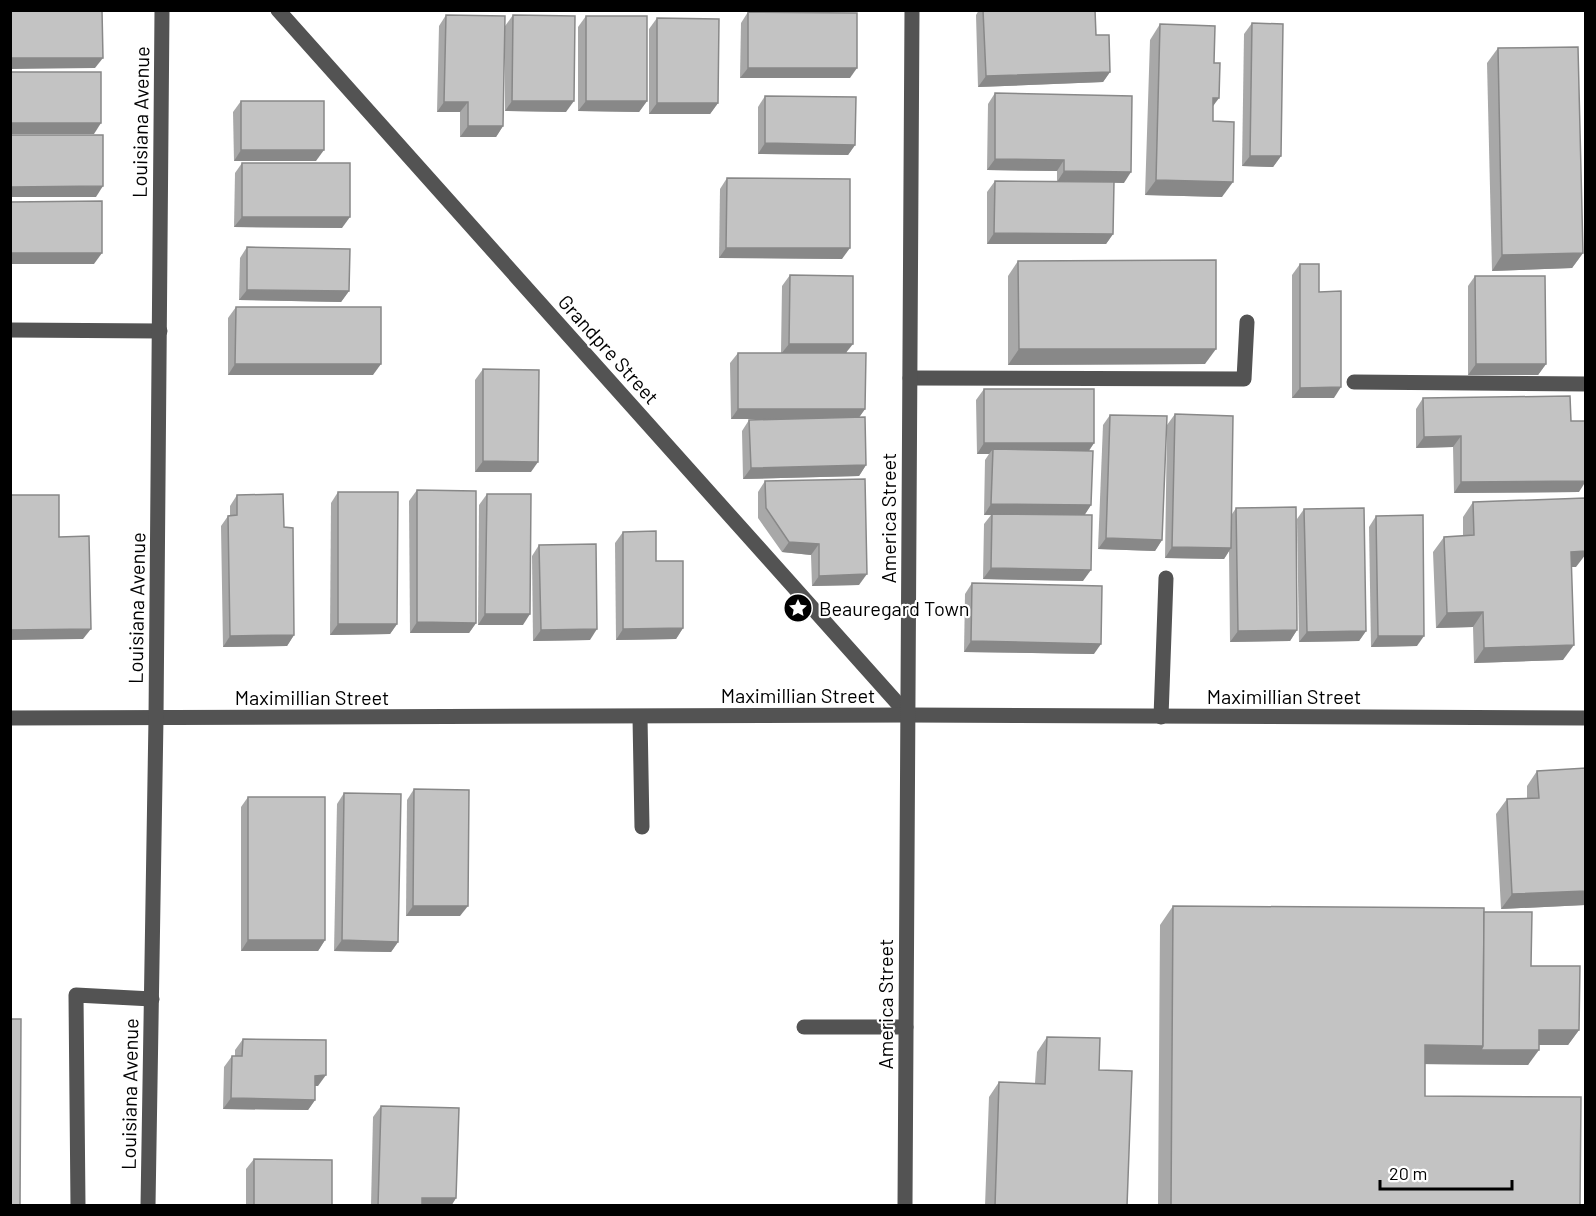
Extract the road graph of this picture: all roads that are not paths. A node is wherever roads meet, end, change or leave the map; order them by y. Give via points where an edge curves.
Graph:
1 (162, 10) edge
2 (279, 10) edge
3 (912, 10) edge
4 (1247, 322) dead end
5 (10, 330) edge
6 (160, 331) junction
7 (910, 378) junction
8 (1354, 382) dead end
9 (1586, 384) edge
10 (1166, 578) dead end
11 (908, 715) junction
12 (640, 717) junction
13 (1161, 717) junction
14 (10, 718) edge
15 (156, 718) junction
16 (1586, 718) edge
17 (642, 827) dead end
18 (152, 999) junction
19 (804, 1027) dead end
20 (906, 1028) junction
21 (78, 1206) edge
22 (148, 1206) edge
23 (905, 1206) edge

1 - 6 street, Louisiana Avenue
2 - 11 street, Grandpre Street
3 - 7 street, America Street
4 - 7 street via 1244,379
5 - 6 street
6 - 15 street, Louisiana Avenue
7 - 11 street, America Street
8 - 9 street
10 - 13 street
11 - 12 street, Maximillian Street
11 - 13 street, Maximillian Street
11 - 20 street, America Street
12 - 15 street, Maximillian Street
12 - 17 street
13 - 16 street, Maximillian Street
14 - 15 street, Maximillian Street
15 - 18 street, Louisiana Avenue
18 - 21 street via 76,995
18 - 22 street, Louisiana Avenue
19 - 20 street
20 - 23 street, America Street

